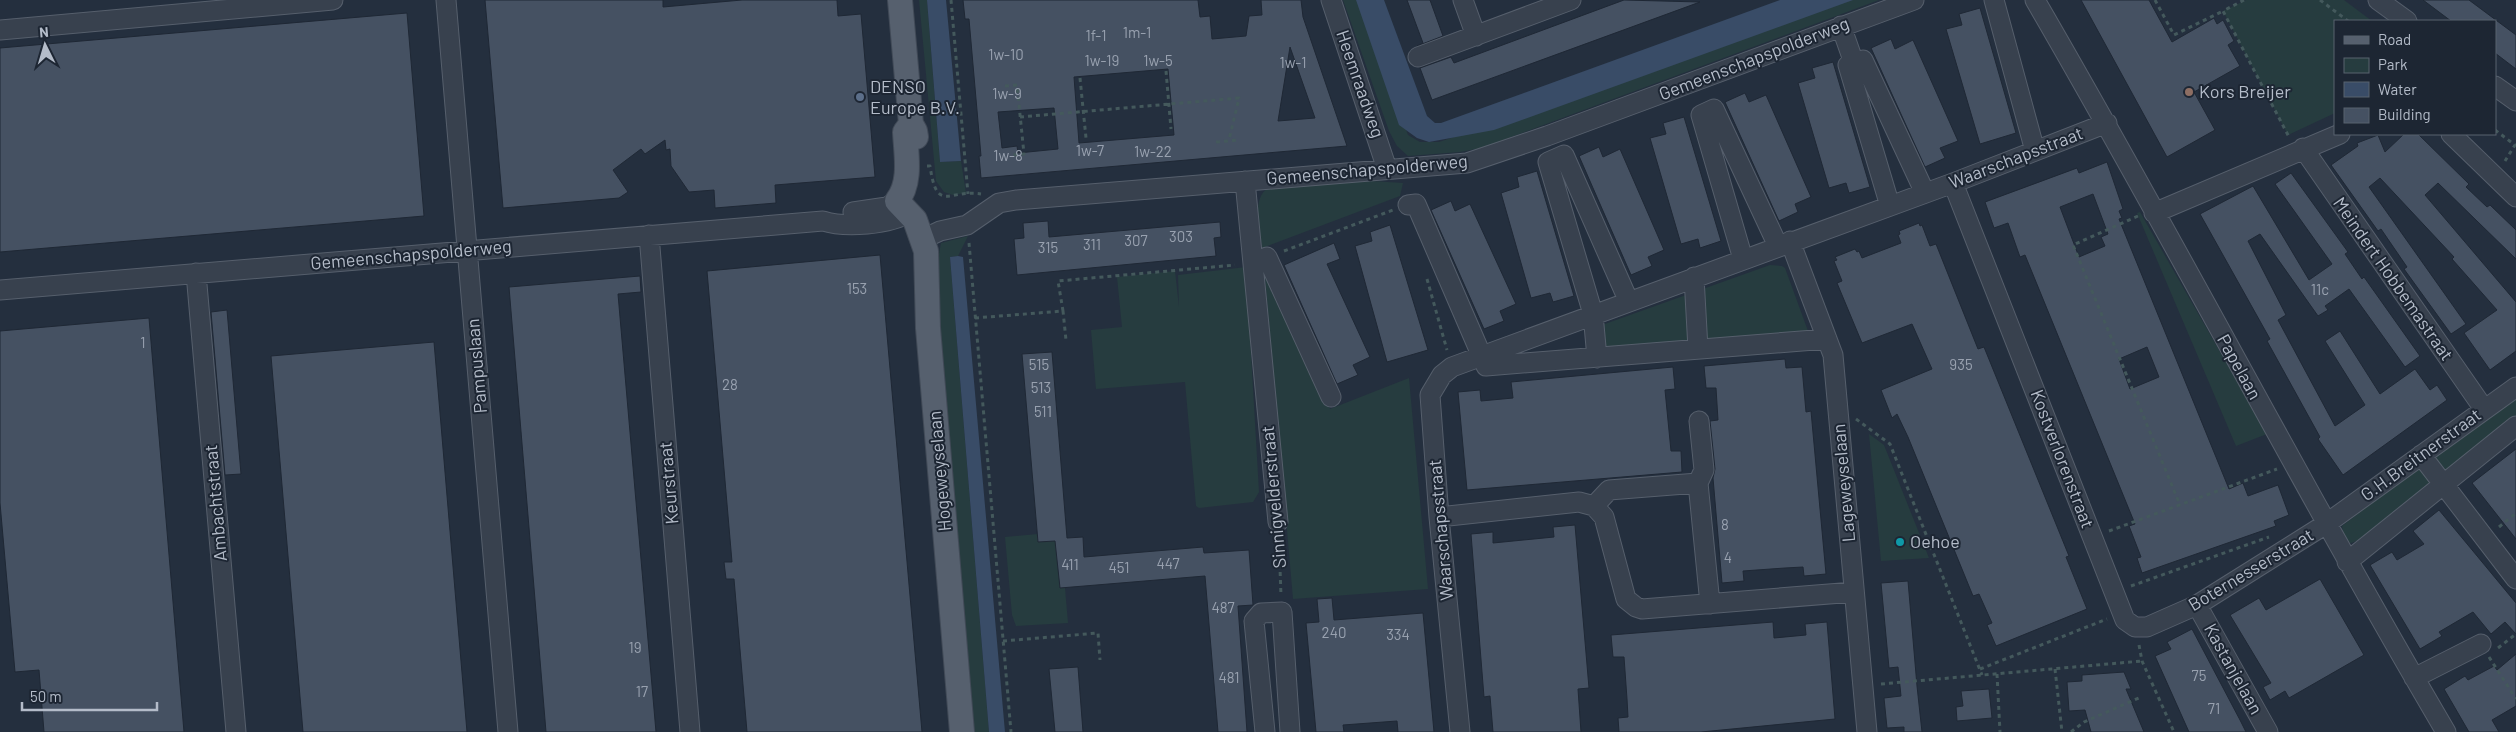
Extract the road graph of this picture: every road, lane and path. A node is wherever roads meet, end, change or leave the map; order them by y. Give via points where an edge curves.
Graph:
1 (333, 0) edge
2 (446, 0) edge
3 (900, 0) edge
4 (951, 0) edge
5 (1331, 0) edge
6 (1462, 0) edge
7 (1569, 0) edge
8 (1914, 0) edge
9 (1994, 0) edge
10 (2035, 0) edge
11 (2155, 0) edge
12 (2244, 0) edge
13 (2320, 0) edge
14 (2378, 0) edge
15 (274, 3) edge
16 (2224, 11) junction
17 (2347, 20) edge
18 (2406, 20) edge
19 (1841, 26) junction
20 (0, 30) edge
21 (1476, 36) junction
22 (1418, 57) dead end
23 (1854, 63) junction
24 (1166, 71) dead end
25 (1080, 78) dead end
26 (1696, 81) junction
27 (1005, 86) dead end
28 (2496, 87) edge
29 (2516, 101) edge
30 (1169, 104) junction
31 (1083, 111) junction
32 (1706, 112) junction
33 (1020, 117) junction
34 (2107, 123) junction
35 (911, 124) junction
36 (1172, 130) dead end
37 (2496, 131) edge
38 (2338, 135) edge
39 (2452, 135) edge
40 (1547, 136) junction
41 (1086, 138) dead end
42 (1229, 140) junction
43 (1238, 140) dead end
44 (1216, 142) dead end
45 (2516, 145) edge
46 (2300, 150) junction
47 (2035, 151) junction
48 (1011, 155) dead end
49 (1557, 158) junction
50 (919, 168) junction
51 (1388, 169) junction
52 (2495, 176) junction
53 (1245, 181) junction
54 (1953, 183) junction
55 (1925, 193) junction
56 (968, 194) junction
57 (2516, 197) edge
58 (999, 203) junction
59 (1408, 205) joint
60 (1890, 206) junction
61 (903, 207) junction
62 (2153, 210) junction
63 (968, 225) junction
64 (649, 235) junction
65 (923, 239) junction
66 (1784, 243) junction
67 (467, 250) junction
68 (1743, 259) junction
69 (1260, 260) junction
70 (196, 273) junction
71 (1694, 277) junction
72 (0, 290) edge
73 (1629, 302) junction
74 (1063, 310) junction
75 (1593, 314) junction
76 (975, 318) junction
77 (1827, 339) junction
78 (1066, 340) dead end
79 (1698, 349) junction
80 (1481, 356) junction
81 (1597, 358) junction
82 (2516, 387) edge
83 (1331, 398) dead end
84 (1837, 405) junction
85 (2484, 409) junction
86 (1699, 421) dead end
87 (2516, 426) edge
88 (2420, 455) junction
89 (2292, 463) junction
90 (1698, 483) junction
91 (2442, 484) junction
92 (2180, 505) junction
93 (1594, 506) junction
94 (1439, 517) junction
95 (1278, 522) joint
96 (2326, 524) junction
97 (2276, 534) dead end
98 (2092, 537) junction
99 (2347, 562) junction
100 (2516, 579) edge
101 (1854, 592) junction
102 (2114, 592) junction
103 (1710, 604) junction
104 (2197, 605) junction
105 (1282, 612) junction
106 (2122, 613) junction
107 (2135, 627) junction
108 (2516, 634) edge
109 (1003, 641) junction
110 (2481, 644) dead end
111 (1100, 660) dead end
112 (2142, 661) junction
113 (1980, 669) junction
114 (2055, 669) junction
115 (1996, 674) junction
116 (1982, 675) junction
117 (2414, 678) junction
118 (1863, 686) junction
119 (2141, 697) dead end
120 (2516, 699) edge
121 (236, 732) edge
122 (508, 732) edge
123 (690, 732) edge
124 (962, 732) edge
125 (1011, 732) edge
126 (1265, 732) edge
127 (1290, 732) edge
128 (1460, 732) edge
129 (1867, 732) edge
130 (2000, 732) edge
131 (2062, 732) edge
132 (2071, 732) edge
133 (2174, 732) edge
134 (2268, 732) edge
135 (2446, 732) edge

1 - 15 street
2 - 67 street, Pampuslaan
3 - 35 main road
4 - 56 path
5 - 51 street, Heemraadweg
6 - 21 street
7 - 21 street
8 - 19 street, Gemeenschapspolderweg
9 - 47 street
10 - 34 street, Papelaan
11 - 16 path via 2174,35
12 - 16 path
13 - 17 path
14 - 18 street
15 - 20 street
16 - 46 path
19 - 23 street
19 - 26 street, Gemeenschapspolderweg
21 - 22 street
23 - 55 street via 1863,60
23 - 60 street via 1848,65
24 - 30 path
25 - 31 path
26 - 32 street
26 - 40 street, Gemeenschapspolderweg
27 - 33 path via 1017,85
28 - 29 street
30 - 31 path
30 - 36 path
30 - 42 path via 1239,98
31 - 33 path
31 - 41 path
32 - 66 street via 1714,109
32 - 68 street via 1700,115
33 - 48 path via 1024,154
34 - 47 street, Waarschapsstraat
34 - 62 street, Papelaan
35 - 50 main road via 915,131
35 - 61 main road via 905,132
37 - 45 path
38 - 46 street
39 - 52 street
40 - 49 street
40 - 51 street, Gemeenschapspolderweg via 1467,163
42 - 43 path
42 - 44 path
45 - 52 path
46 - 62 street
46 - 85 street, Meindert Hobbemastraat
47 - 54 street, Waarschapsstraat
49 - 73 street via 1564,154
49 - 75 street via 1548,162
50 - 56 path via 930,166 932,185 944,197
50 - 61 main road via 918,196
51 - 53 street, Gemeenschapspolderweg
52 - 57 street
53 - 58 street, Gemeenschapspolderweg
53 - 69 street, Sinnigvelderstraat
54 - 55 street, Waarschapsstraat
54 - 98 street, Kostverlorenstraat
55 - 60 street, Waarschapsstraat
56 - 58 path via 985,194
58 - 63 street
59 - 69 path
59 - 80 street via 1416,204
60 - 66 street, Waarschapsstraat
61 - 64 street, Gemeenschapspolderweg via 833,214 823,221
61 - 65 main road, Hogeweyselaan
62 - 89 street, Papelaan
62 - 92 path via 2073,245
63 - 65 street via 940,230
63 - 76 path
64 - 67 street, Gemeenschapspolderweg
64 - 123 street, Keurstraat
65 - 124 main road, Hogeweyselaan via 929,349
66 - 68 street, Waarschapsstraat
66 - 77 street, Lageweyselaan
67 - 70 street, Gemeenschapspolderweg
67 - 122 street, Pampuslaan
68 - 71 street, Waarschapsstraat
69 - 74 path via 1058,281
69 - 83 street, Sinnigvelderstraat
69 - 95 street, Sinnigvelderstraat
70 - 72 street, Gemeenschapspolderweg
70 - 121 street, Ambachtstraat
71 - 73 street, Waarschapsstraat
71 - 79 street
73 - 75 street, Waarschapsstraat
74 - 76 path
74 - 78 path
75 - 80 street, Waarschapsstraat
75 - 81 street
76 - 109 path
77 - 79 street
77 - 84 street, Lageweyselaan via 1833,355
79 - 81 street
80 - 81 street via 1486,366
80 - 94 street, Waarschapsstraat via 1452,367 1442,375 1430,395
82 - 85 street, G.H.Breitnerstraat
84 - 101 street, Lageweyselaan
84 - 113 path via 1890,444
85 - 88 street, G.H.Breitnerstraat
86 - 90 street via 1704,470
87 - 91 street, G.H.Breitnerstraat
88 - 91 street
88 - 96 street, G.H.Breitnerstraat
89 - 92 path
89 - 96 street, Papelaan
90 - 93 street via 1609,490
90 - 103 street
91 - 99 street, G.H.Breitnerstraat
91 - 100 street
92 - 98 path
93 - 94 street via 1579,502
93 - 103 street via 1604,517 1624,594 1630,604 1642,609
94 - 128 street, Waarschapsstraat
95 - 105 path, Sinnigvelderstraat
96 - 99 street, Papelaan
96 - 104 street, Boternesserstraat
97 - 102 path, Boternesserstraat
98 - 102 street, Kostverlorenstraat
99 - 117 street, Papelaan
101 - 103 street
101 - 118 street, Lageweyselaan
102 - 106 street, Kostverlorenstraat
104 - 107 street, Boternesserstraat via 2147,627
104 - 134 street, Kastanjelaan
105 - 126 street via 1262,613 1254,621
105 - 127 street
106 - 107 street, Kostverlorenstraat via 2125,620
106 - 113 path
107 - 112 path
108 - 120 path via 2488,656
109 - 111 path via 1098,633
109 - 125 path
110 - 117 street
112 - 114 path
112 - 133 path
113 - 116 path
114 - 115 path
114 - 131 path
115 - 116 path
115 - 130 path
116 - 118 path
117 - 135 street, Papelaan
118 - 129 street, Lageweyselaan
119 - 132 path via 2084,722

